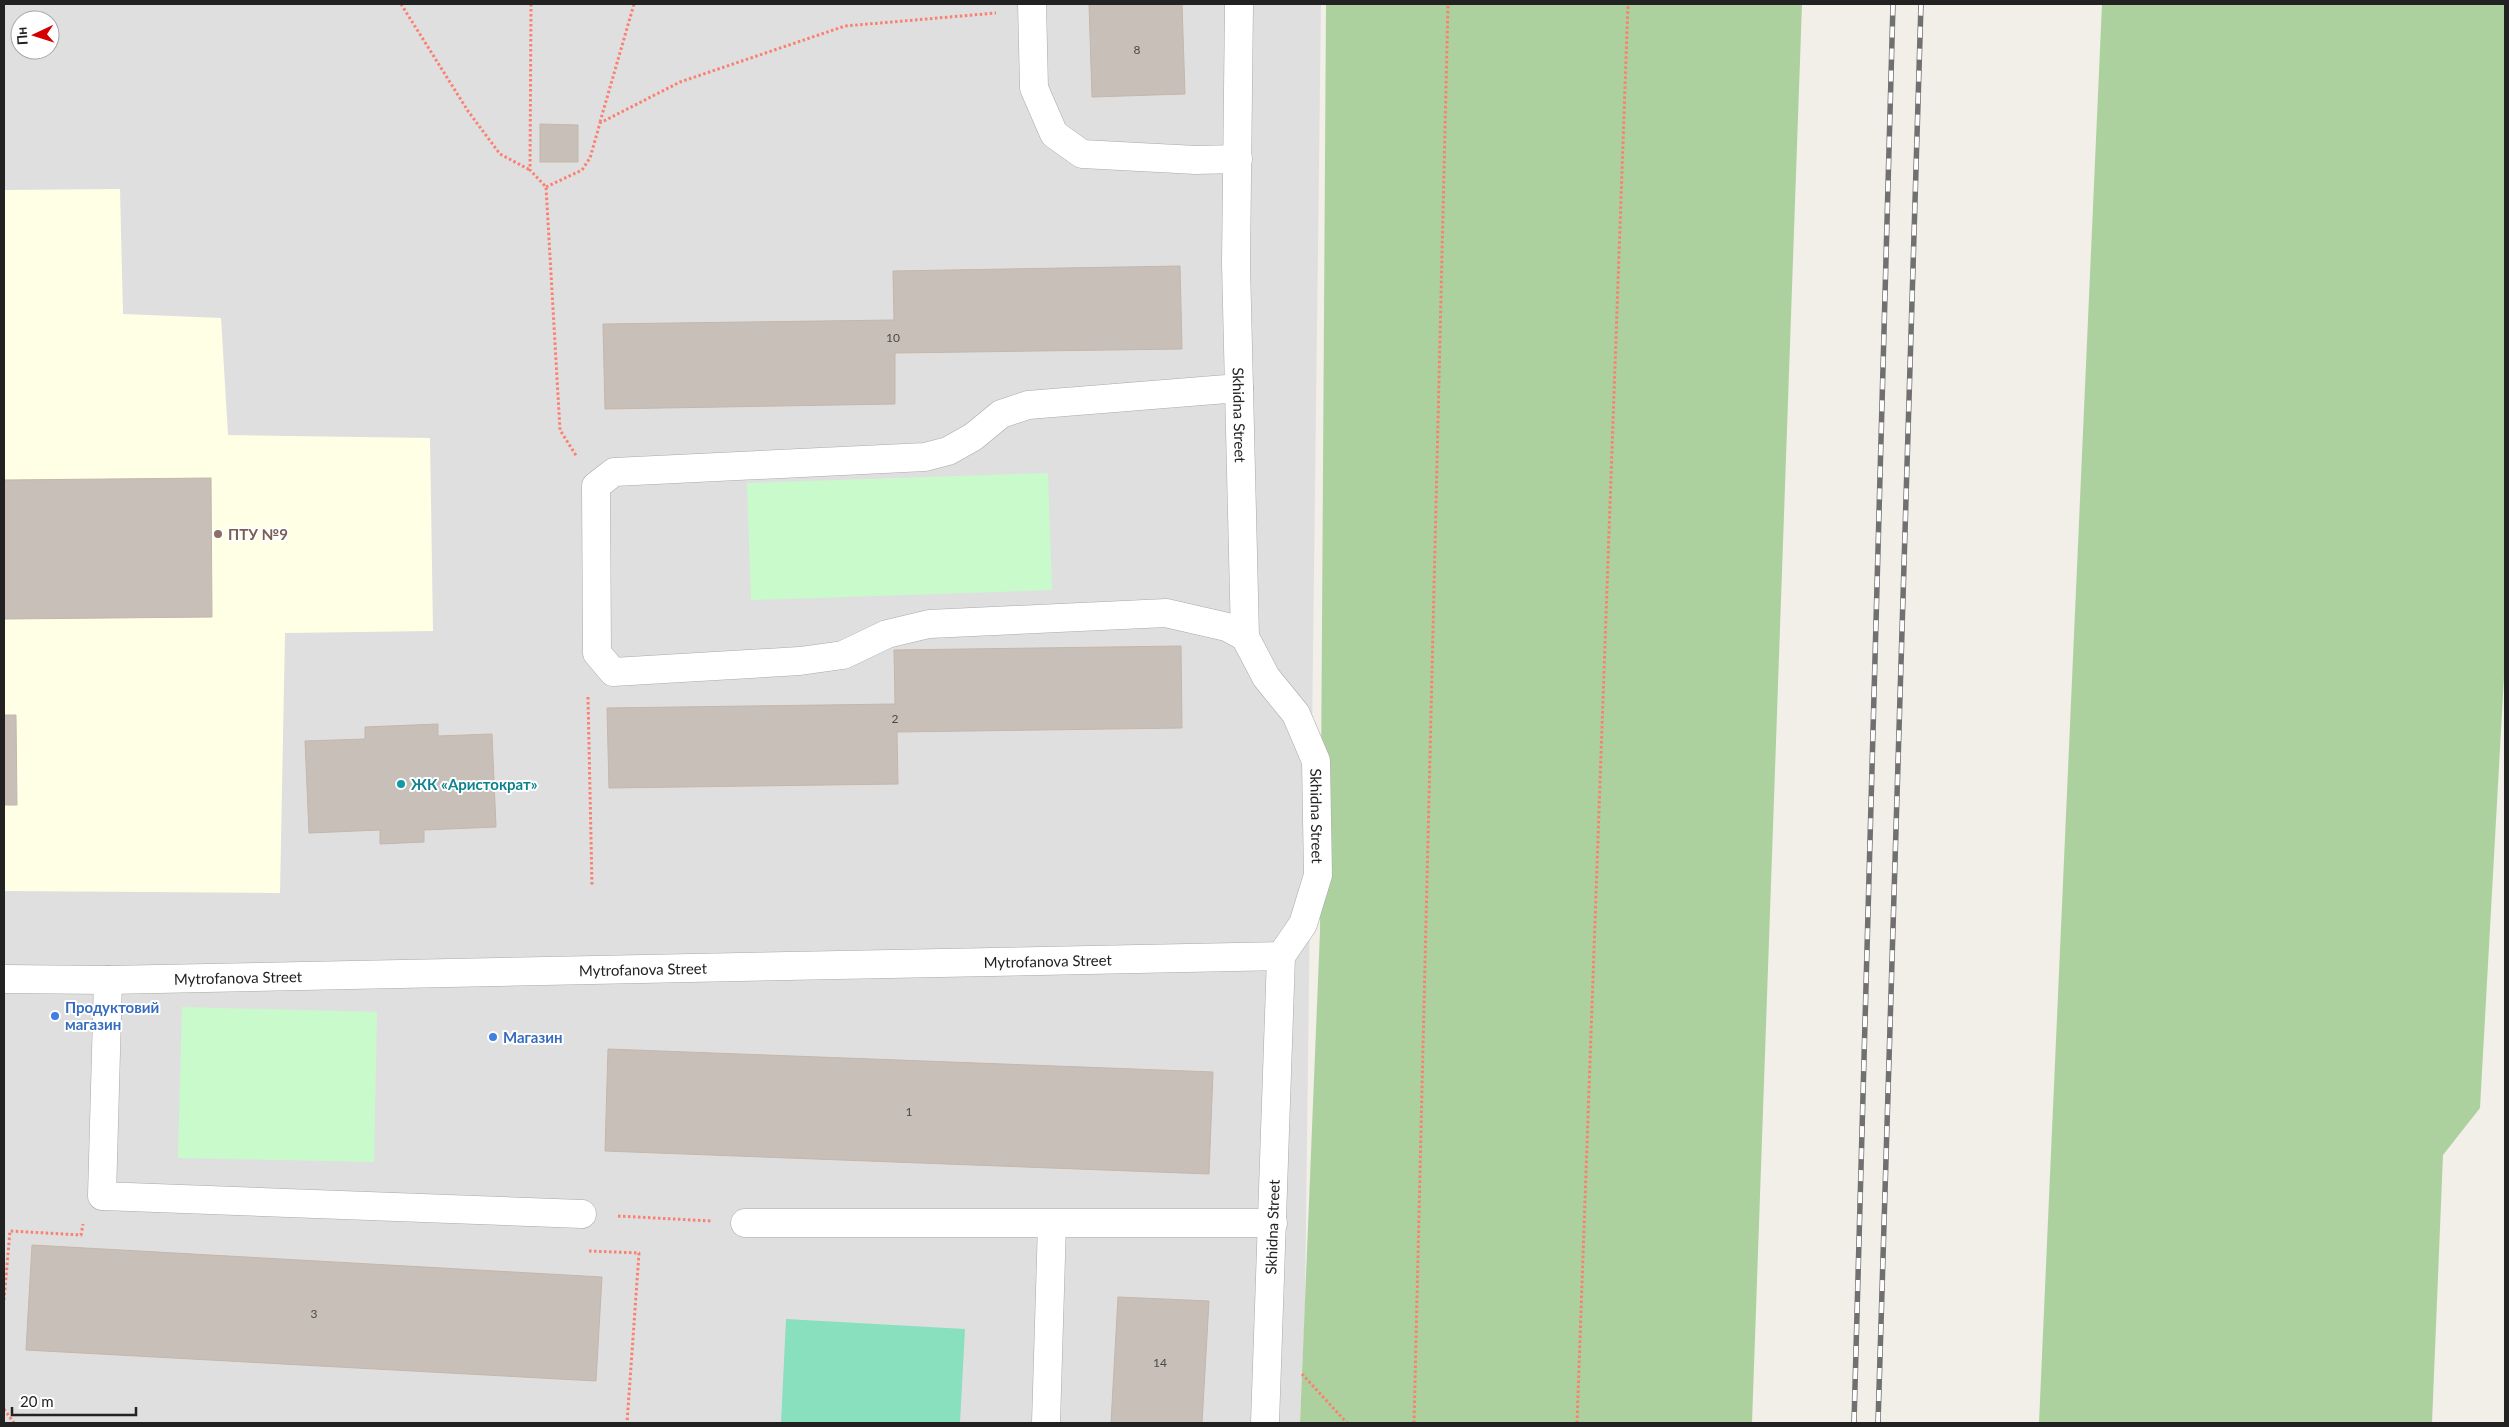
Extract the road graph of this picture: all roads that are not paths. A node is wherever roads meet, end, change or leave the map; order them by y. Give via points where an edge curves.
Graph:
1 (1239, 4) edge
2 (1032, 7) edge
3 (1238, 159) junction
4 (1239, 388) junction
5 (1245, 637) junction
6 (1281, 956) junction
7 (4, 979) edge
8 (108, 980) junction
9 (582, 1214) road end
10 (745, 1223) road end
11 (1273, 1223) junction
12 (1052, 1224) junction
13 (1046, 1423) edge
14 (1265, 1423) edge

1 - 3 street, Skhidna Street
2 - 3 street via 1034,88 1054,134 1082,154
3 - 4 street, Skhidna Street
4 - 5 street, Skhidna Street
4 - 5 street via 1028,405 1001,414 973,438 948,451 925,456 614,472 596,486 597,653 613,672 800,661 843,655 886,634 930,624 1166,612 1227,627
5 - 6 street, Skhidna Street via 1266,677 1296,714 1316,762 1318,875 1303,924
6 - 8 street, Mytrofanova Street
6 - 11 street, Skhidna Street
7 - 8 street, Mytrofanova Street
8 - 9 street via 102,1196
10 - 12 street
11 - 12 street
11 - 14 street, Skhidna Street
12 - 13 street

